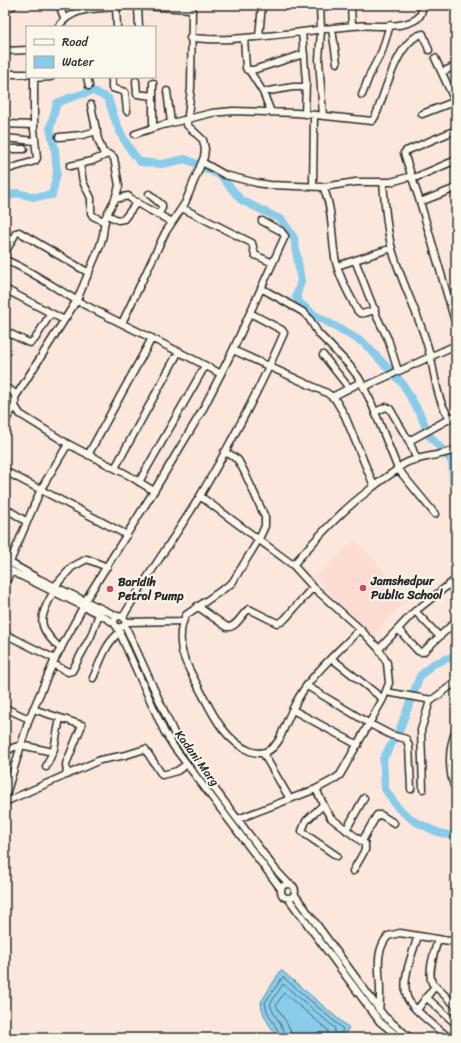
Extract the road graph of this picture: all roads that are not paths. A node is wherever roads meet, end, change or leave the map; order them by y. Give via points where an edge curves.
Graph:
1 (14, 5) edge
2 (59, 5) edge
3 (125, 5) edge
4 (262, 5) edge
5 (320, 5) edge
6 (351, 5) edge
7 (423, 5) edge
8 (138, 6) junction
9 (116, 7) junction
10 (191, 7) edge
11 (82, 8) edge
12 (5, 9) edge
13 (64, 18) junction
14 (390, 25) junction
15 (59, 26) edge
16 (117, 26) edge
17 (139, 26) edge
18 (352, 26) junction
19 (332, 29) junction
20 (321, 30) junction
21 (302, 32) junction
22 (259, 36) junction
23 (190, 38) junction
24 (244, 38) junction
25 (26, 50) edge
26 (429, 50) dead end
27 (5, 51) edge
28 (304, 54) junction
29 (435, 58) dead end
30 (336, 63) dead end
31 (456, 66) edge
32 (249, 70) junction
33 (442, 72) junction
34 (5, 74) edge
35 (26, 74) edge
36 (34, 78) edge
37 (87, 78) edge
38 (112, 78) edge
39 (136, 81) dead end
40 (153, 83) dead end
41 (89, 86) dead end
42 (306, 87) junction
43 (166, 91) dead end
44 (263, 92) junction
45 (362, 95) dead end
46 (153, 96) junction
47 (456, 101) edge
48 (91, 105) dead end
49 (127, 111) dead end
50 (271, 112) junction
51 (305, 114) junction
52 (422, 114) dead end
53 (314, 115) junction
54 (323, 116) junction
55 (187, 120) junction
56 (171, 123) junction
57 (5, 124) edge
58 (34, 125) junction
59 (153, 127) junction
60 (456, 130) edge
61 (96, 131) junction
62 (135, 134) dead end
63 (59, 137) dead end
64 (5, 138) edge
65 (35, 141) junction
66 (5, 149) edge
67 (24, 149) dead end
68 (108, 154) junction
69 (456, 160) edge
70 (80, 164) junction
71 (201, 165) junction
72 (70, 166) dead end
73 (5, 170) edge
74 (412, 177) junction
75 (383, 182) junction
76 (313, 186) junction
77 (323, 186) junction
78 (456, 188) edge
79 (148, 194) dead end
80 (115, 199) junction
81 (137, 202) junction
82 (420, 202) junction
83 (182, 208) junction
84 (107, 215) junction
85 (158, 215) junction
86 (262, 221) dead end
87 (105, 222) junction
88 (172, 222) junction
89 (392, 248) junction
90 (5, 253) edge
91 (5, 260) edge
92 (355, 260) junction
93 (272, 263) junction
94 (337, 266) junction
95 (89, 273) junction
96 (261, 288) junction
97 (5, 289) edge
98 (77, 300) junction
99 (375, 309) junction
100 (51, 313) junction
101 (250, 313) junction
102 (64, 320) junction
103 (122, 323) junction
104 (456, 325) edge
105 (5, 331) edge
106 (152, 338) junction
107 (456, 345) edge
108 (233, 350) junction
109 (179, 351) junction
110 (323, 355) dead end
111 (431, 357) junction
112 (205, 366) junction
113 (270, 366) junction
114 (397, 372) junction
115 (221, 374) junction
116 (362, 385) junction
117 (5, 387) edge
118 (349, 388) junction
119 (16, 396) junction
120 (332, 397) junction
121 (15, 406) junction
122 (375, 412) junction
123 (453, 417) edge
124 (5, 421) edge
125 (409, 441) junction
126 (68, 444) junction
127 (451, 451) dead end
128 (224, 452) junction
129 (88, 455) junction
130 (416, 460) junction
131 (115, 468) junction
132 (398, 469) junction
133 (5, 471) edge
134 (139, 482) junction
135 (374, 486) junction
136 (41, 489) junction
137 (154, 491) junction
138 (200, 496) junction
139 (10, 511) dead end
140 (434, 514) dead end
141 (27, 522) junction
142 (127, 535) junction
143 (258, 539) junction
144 (7, 562) edge
145 (293, 565) junction
146 (107, 567) junction
147 (8, 570) edge
148 (456, 579) edge
149 (5, 584) edge
150 (313, 587) junction
151 (54, 590) junction
152 (84, 604) junction
153 (198, 606) junction
154 (415, 612) junction
155 (99, 614) junction
156 (123, 620) junction
157 (182, 621) junction
158 (456, 621) edge
159 (117, 628) junction
160 (360, 629) junction
161 (398, 629) junction
162 (5, 634) edge
163 (439, 636) junction
164 (60, 649) junction
165 (379, 649) junction
166 (331, 658) junction
167 (54, 661) junction
168 (93, 678) dead end
169 (456, 682) edge
170 (306, 686) junction
171 (386, 692) junction
172 (383, 699) junction
173 (430, 701) junction
174 (5, 708) edge
175 (33, 709) junction
176 (293, 710) junction
177 (60, 718) junction
178 (28, 719) junction
179 (370, 724) junction
180 (456, 730) edge
181 (21, 745) junction
182 (358, 745) junction
183 (5, 752) edge
184 (53, 752) junction
185 (264, 753) junction
186 (187, 764) junction
187 (46, 768) dead end
188 (67, 775) junction
189 (316, 788) junction
190 (411, 789) dead end
191 (423, 789) dead end
192 (456, 791) edge
193 (5, 798) edge
194 (364, 798) dead end
195 (290, 799) junction
196 (5, 802) edge
197 (324, 804) junction
198 (238, 819) junction
199 (394, 823) dead end
200 (346, 830) junction
201 (362, 841) junction
202 (337, 856) dead end
203 (353, 871) dead end
204 (288, 883) junction
205 (281, 889) junction
206 (295, 895) junction
207 (288, 898) junction
208 (418, 936) junction
209 (438, 939) junction
210 (456, 942) edge
211 (435, 986) junction
212 (426, 997) junction
213 (456, 1006) edge
214 (379, 1010) junction
215 (417, 1010) junction
216 (456, 1024) edge
217 (400, 1038) edge
218 (410, 1038) edge
219 (449, 1038) edge

1 - 12 street
2 - 13 street
3 - 8 street
3 - 9 street
4 - 22 street
5 - 20 street
6 - 18 street
7 - 14 street via 421,15 415,21
8 - 10 street
8 - 17 street
9 - 11 street
9 - 16 street
10 - 23 street
11 - 13 street
13 - 15 street
14 - 18 street
14 - 45 street via 382,51
18 - 19 street
19 - 20 street
19 - 30 street
20 - 21 street
20 - 54 street via 319,53
21 - 22 street
21 - 28 street
22 - 24 street
23 - 24 street
23 - 55 street via 191,88
24 - 32 street via 246,68
25 - 27 street
26 - 54 street via 423,34 418,35 406,46 372,122
28 - 32 street
28 - 42 street
29 - 33 street
31 - 33 street
32 - 44 street
33 - 47 street
34 - 35 street
36 - 58 street
37 - 41 street
38 - 49 street via 112,88 125,92
39 - 46 street via 137,94
40 - 46 street
42 - 44 street
42 - 51 street
43 - 56 street
44 - 50 street
46 - 59 street
47 - 52 street
48 - 61 street
50 - 51 street
50 - 55 street via 233,110
51 - 53 street
53 - 54 street
53 - 76 street
55 - 56 street
55 - 71 street via 188,128 199,135 205,144
56 - 59 street
57 - 58 street
58 - 65 street
59 - 62 street
60 - 74 street via 405,152
61 - 63 street
61 - 68 street via 103,152
64 - 65 street
65 - 73 street via 36,161
66 - 67 street
68 - 70 street
68 - 80 street via 114,158 119,179
69 - 74 street
70 - 72 street
70 - 87 street via 83,182 91,198 91,213 95,218
71 - 76 street via 257,184
71 - 83 street
74 - 75 street
74 - 82 street
75 - 77 street
75 - 89 street
76 - 77 street
77 - 94 street
78 - 82 street
79 - 85 street via 162,205
80 - 81 street via 128,196
80 - 84 street
81 - 84 street via 124,219 118,220
81 - 85 street
82 - 104 street
83 - 88 street
83 - 93 street via 252,243 255,254
84 - 87 street
85 - 88 street
86 - 93 street via 281,231 285,236
87 - 95 street via 100,246
88 - 103 street
89 - 92 street
89 - 111 street
90 - 95 street via 16,233 20,232
91 - 98 street
92 - 94 street
92 - 99 street
93 - 96 street
94 - 99 street via 357,310 361,314
95 - 98 street
96 - 101 street
96 - 116 street via 303,312 318,333 349,365
97 - 100 street
98 - 102 street
98 - 103 street
99 - 114 street via 388,339
100 - 102 street
100 - 105 street via 30,343
101 - 108 street
101 - 113 street via 284,332
102 - 119 street
103 - 106 street
106 - 109 street
106 - 129 street
107 - 111 street
108 - 113 street
108 - 115 street
109 - 112 street
109 - 131 street
110 - 118 street
111 - 114 street
111 - 123 street via 439,394 446,412
112 - 115 street
112 - 134 street
113 - 120 street
113 - 128 street
114 - 116 street
115 - 137 street
116 - 118 street
116 - 122 street
117 - 119 street
118 - 120 street
119 - 121 street
120 - 135 street via 345,416
121 - 124 street
121 - 126 street via 20,414
122 - 125 street via 390,409
122 - 132 street
123 - 125 street
125 - 130 street
126 - 129 street
126 - 136 street
127 - 130 street
128 - 138 street
128 - 143 street via 238,460 265,517
129 - 131 street
130 - 132 street
131 - 134 street
132 - 135 street
132 - 140 street
133 - 136 street
134 - 137 street
135 - 145 street via 346,510
136 - 141 street
136 - 142 street
137 - 142 street
138 - 143 street
138 - 156 street via 140,588
139 - 141 street
141 - 144 street
142 - 146 street
143 - 145 street
143 - 153 street via 232,583
144 - 147 street
144 - 151 street
145 - 150 street
146 - 151 street via 87,559 72,567
146 - 152 street
147 - 149 street
147 - 151 street
148 - 154 street
150 - 153 street via 285,619 277,623 249,609 230,628
150 - 160 street
151 - 152 street
151 - 164 street via 44,609 42,622 49,638
152 - 155 street
152 - 156 street
152 - 164 street
153 - 157 street
154 - 161 street
154 - 163 street
155 - 159 street
155 - 167 street via 91,636 72,671 68,672
156 - 157 street
156 - 159 street via 122,628
156 - 159 street via 114,619
156 - 198 street, Kadani Marg via 174,733
157 - 185 street via 182,651 186,663 218,721 244,748
158 - 163 street
159 - 168 street
159 - 186 street, Kadani Marg via 164,731
160 - 165 street
160 - 166 street
161 - 163 street via 420,652 428,648
161 - 165 street
162 - 167 street
164 - 167 street
165 - 171 street via 387,663 389,683
166 - 170 street
166 - 172 street
167 - 175 street
169 - 173 street
170 - 176 street
170 - 179 street
171 - 172 street
171 - 173 street
172 - 179 street
173 - 191 street via 421,730
174 - 178 street
175 - 177 street
175 - 178 street
176 - 182 street
176 - 185 street via 275,747
177 - 184 street
177 - 188 street via 82,724 66,764
178 - 181 street
179 - 182 street
179 - 190 street via 391,735 406,739 409,746
180 - 192 street via 450,756 452,780
181 - 183 street
181 - 184 street
181 - 193 street
182 - 189 street via 340,775
184 - 187 street
185 - 195 street
186 - 188 street via 177,771 162,775 145,749 126,756 100,760
186 - 205 street, Kadani Marg
188 - 196 street
189 - 195 street
189 - 197 street
194 - 200 street
195 - 198 street
197 - 200 street via 331,818
197 - 202 street via 306,821 302,830
198 - 204 street, Kadani Marg
199 - 201 street via 377,815
200 - 201 street
201 - 203 street via 366,844 365,850
204 - 205 street
204 - 206 street via 294,886
205 - 207 street via 283,896
206 - 207 street
206 - 214 street
207 - 217 street via 380,1022
208 - 209 street
208 - 214 street via 396,933 385,939 378,961
208 - 215 street via 406,986 407,997
209 - 210 street
209 - 211 street via 430,974
211 - 212 street
211 - 213 street
212 - 215 street
212 - 216 street
214 - 218 street
215 - 219 street

